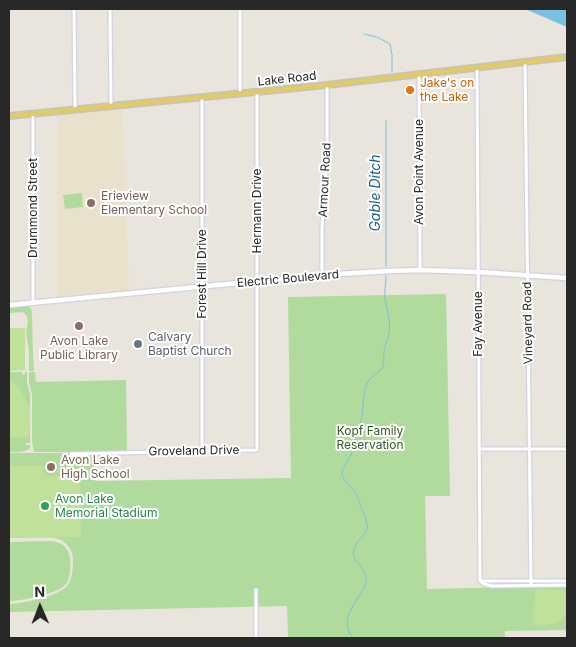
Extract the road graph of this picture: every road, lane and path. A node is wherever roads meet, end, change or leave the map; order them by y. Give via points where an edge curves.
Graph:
1 (74, 9) edge
2 (110, 9) edge
3 (240, 9) edge
4 (567, 58) edge
5 (525, 62) junction
6 (477, 68) junction
7 (419, 74) junction
8 (327, 85) junction
9 (257, 92) junction
10 (240, 94) junction
11 (202, 98) junction
12 (111, 106) junction
13 (75, 110) junction
14 (33, 114) junction
15 (9, 116) edge
16 (420, 270) junction
17 (478, 272) junction
18 (322, 275) junction
19 (528, 275) junction
20 (567, 278) edge
21 (257, 281) junction
22 (202, 286) junction
23 (33, 302) junction
24 (9, 305) edge
25 (479, 449) junction
26 (530, 449) junction
27 (567, 449) edge
28 (202, 450) junction
29 (257, 450) joint
30 (71, 454) dead end
31 (567, 581) edge
32 (531, 583) junction
33 (567, 585) edge
34 (256, 590) dead end
35 (256, 638) edge

1 - 13 street
2 - 12 street
3 - 10 street
4 - 5 main road, Lake Road
5 - 6 main road, Lake Road
5 - 19 street, Vineyard Road
6 - 7 main road, Lake Road
6 - 17 street, Fay Avenue
7 - 8 main road, Lake Road
7 - 16 street, Avon Point Avenue
8 - 9 main road, Lake Road
8 - 18 street, Armour Road
9 - 10 main road, Lake Road
9 - 21 street, Hermann Drive
10 - 11 main road, Lake Road
11 - 12 main road, Lake Road
11 - 22 street, Forest Hill Drive
12 - 13 main road, Lake Road
13 - 14 main road, Lake Road
14 - 15 main road, Lake Road
14 - 23 street, Drummond Street
16 - 17 street, Electric Boulevard
16 - 18 street, Electric Boulevard
17 - 19 street, Electric Boulevard
17 - 25 street, Fay Avenue
18 - 21 street, Electric Boulevard
19 - 20 street, Electric Boulevard
19 - 26 street, Vineyard Road
21 - 22 street, Electric Boulevard
21 - 29 street, Hermann Drive
22 - 23 street, Electric Boulevard
22 - 28 street, Forest Hill Drive
23 - 24 street, Electric Boulevard
25 - 26 street
25 - 32 street, Fay Avenue via 480,581 492,586
26 - 27 street
26 - 32 street, Vineyard Road
28 - 29 street, Groveland Drive
28 - 30 street, Groveland Drive
31 - 32 street
32 - 33 street
34 - 35 street

